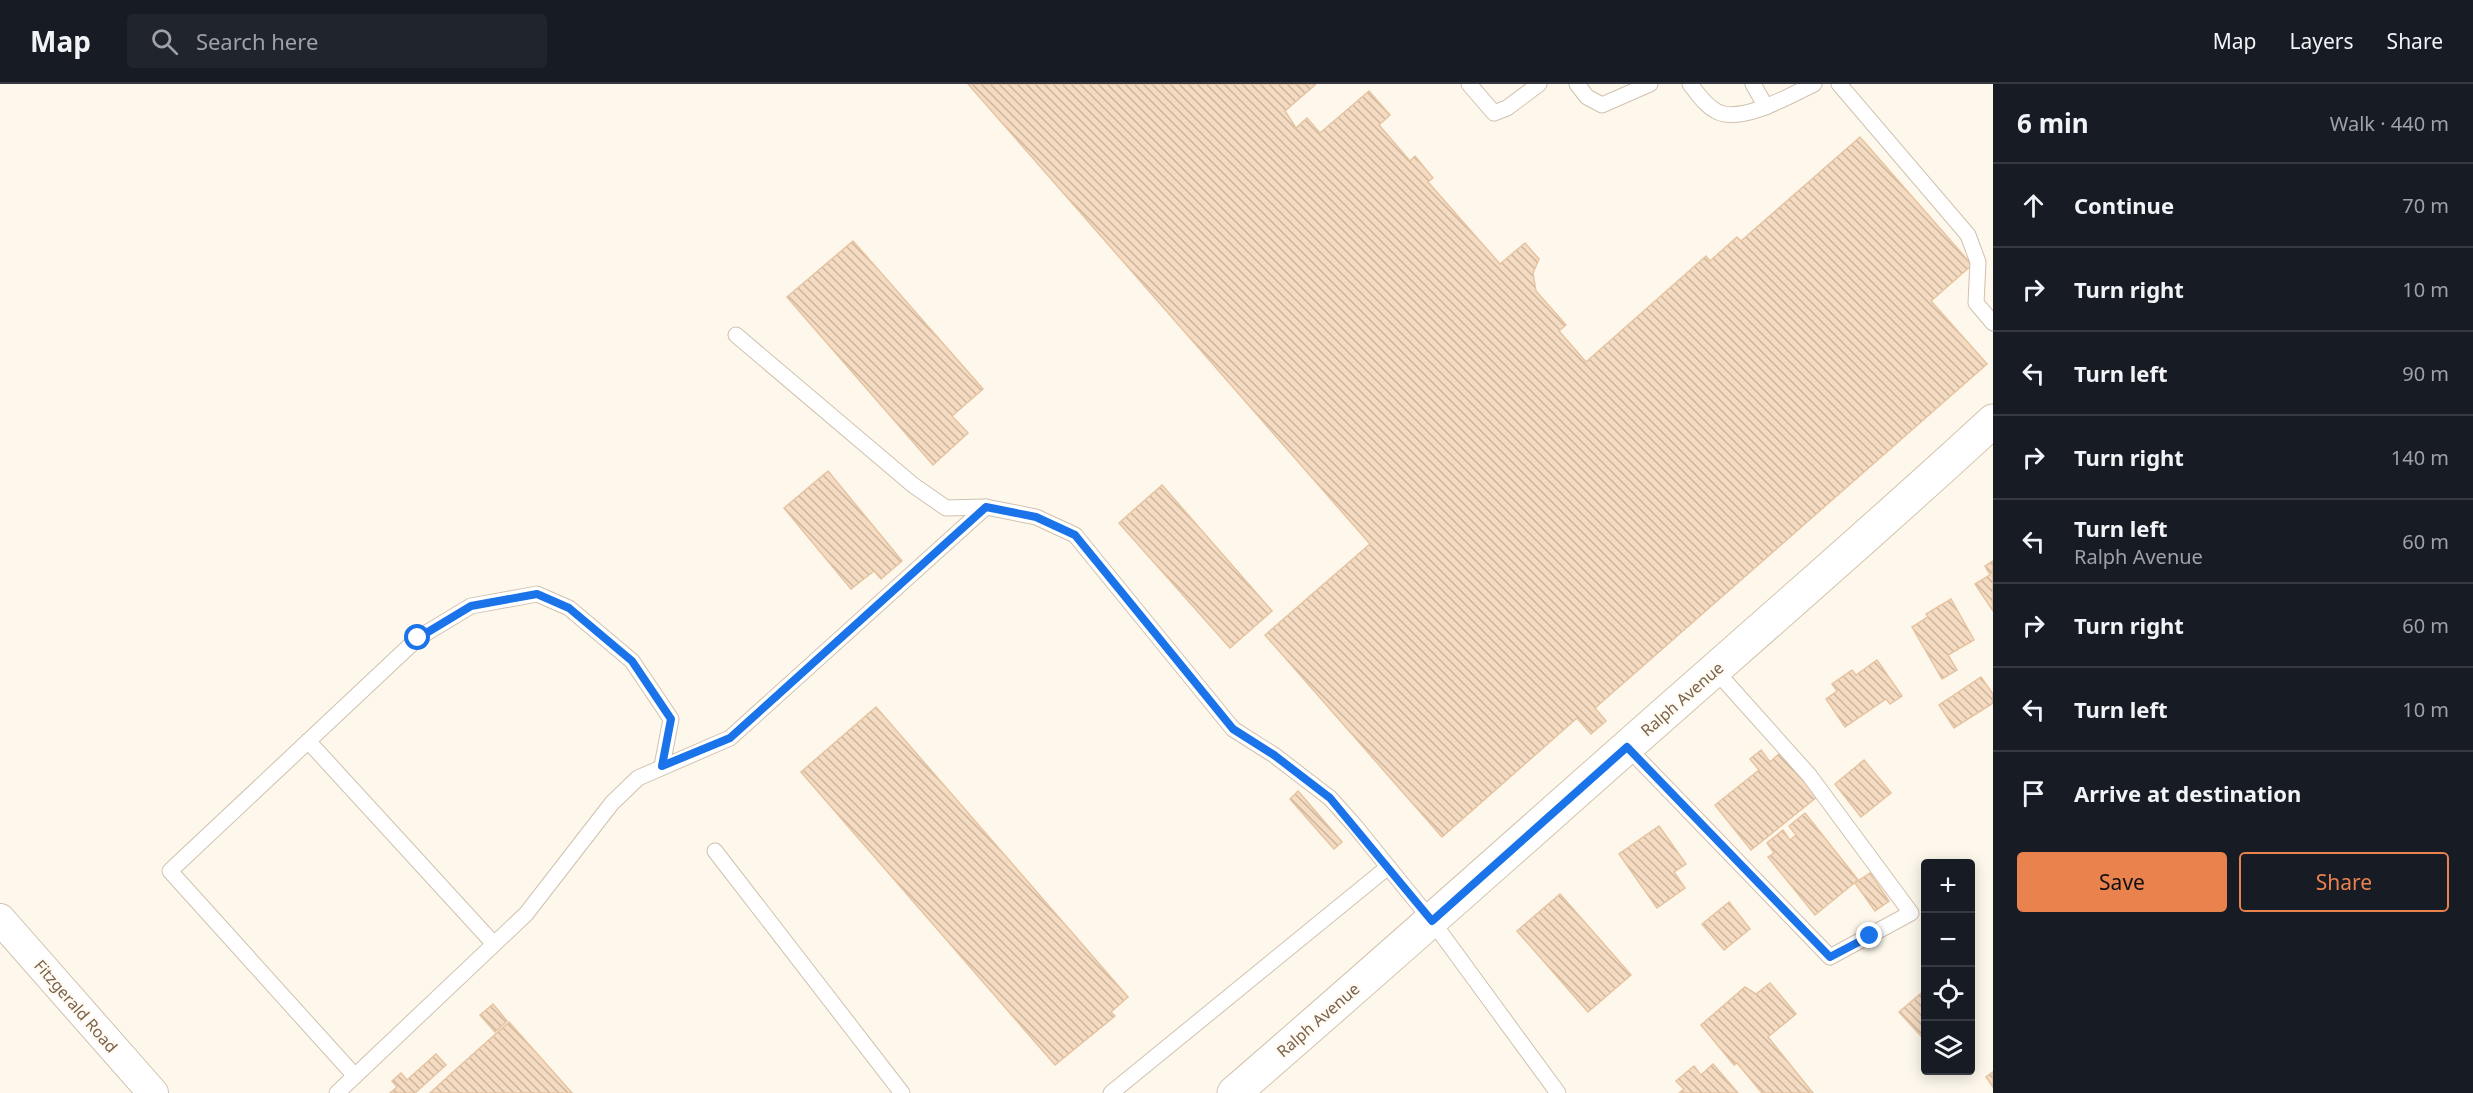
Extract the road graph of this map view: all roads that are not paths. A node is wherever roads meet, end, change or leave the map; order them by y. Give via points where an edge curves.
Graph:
1 (1469, 84) edge
2 (1539, 84) edge
3 (1577, 84) edge
4 (1650, 84) edge
5 (1690, 84) edge
6 (1753, 84) edge
7 (1814, 84) edge
8 (1839, 84) edge
9 (1766, 107) junction
10 (1993, 323) edge
11 (736, 334) dead end
12 (1993, 421) edge
13 (986, 507) junction
14 (1714, 670) junction
15 (308, 741) junction
16 (1627, 747) junction
17 (662, 766) junction
18 (715, 851) dead end
19 (1388, 867) junction
20 (0, 919) edge
21 (1432, 921) junction
22 (494, 944) junction
23 (355, 1076) junction
24 (153, 1093) edge
25 (337, 1093) edge
26 (902, 1093) edge
27 (1111, 1093) edge
28 (1234, 1093) edge
29 (1558, 1093) edge

1 - 2 lane via 1494,113
3 - 4 lane via 1587,97 1602,105
5 - 9 lane via 1705,103 1731,116
6 - 9 lane
7 - 9 lane
8 - 10 lane via 1968,235 1978,262 1976,303
11 - 13 lane via 945,508
12 - 14 street, Ralph Avenue
13 - 17 lane via 730,738
13 - 19 lane via 1036,517 1075,535 1233,729 1330,798
14 - 16 street, Ralph Avenue
14 - 16 lane via 1809,775 1911,913 1830,957
15 - 17 lane via 418,638 471,606 537,594 569,608 632,661 671,719
15 - 22 lane
15 - 23 lane via 170,871
16 - 21 street, Ralph Avenue
17 - 22 lane via 638,778 612,803 526,914
18 - 26 lane
19 - 21 lane
19 - 27 lane
20 - 24 street, Fitzgerald Road
21 - 28 street, Ralph Avenue
21 - 29 lane
22 - 23 lane
23 - 25 lane

